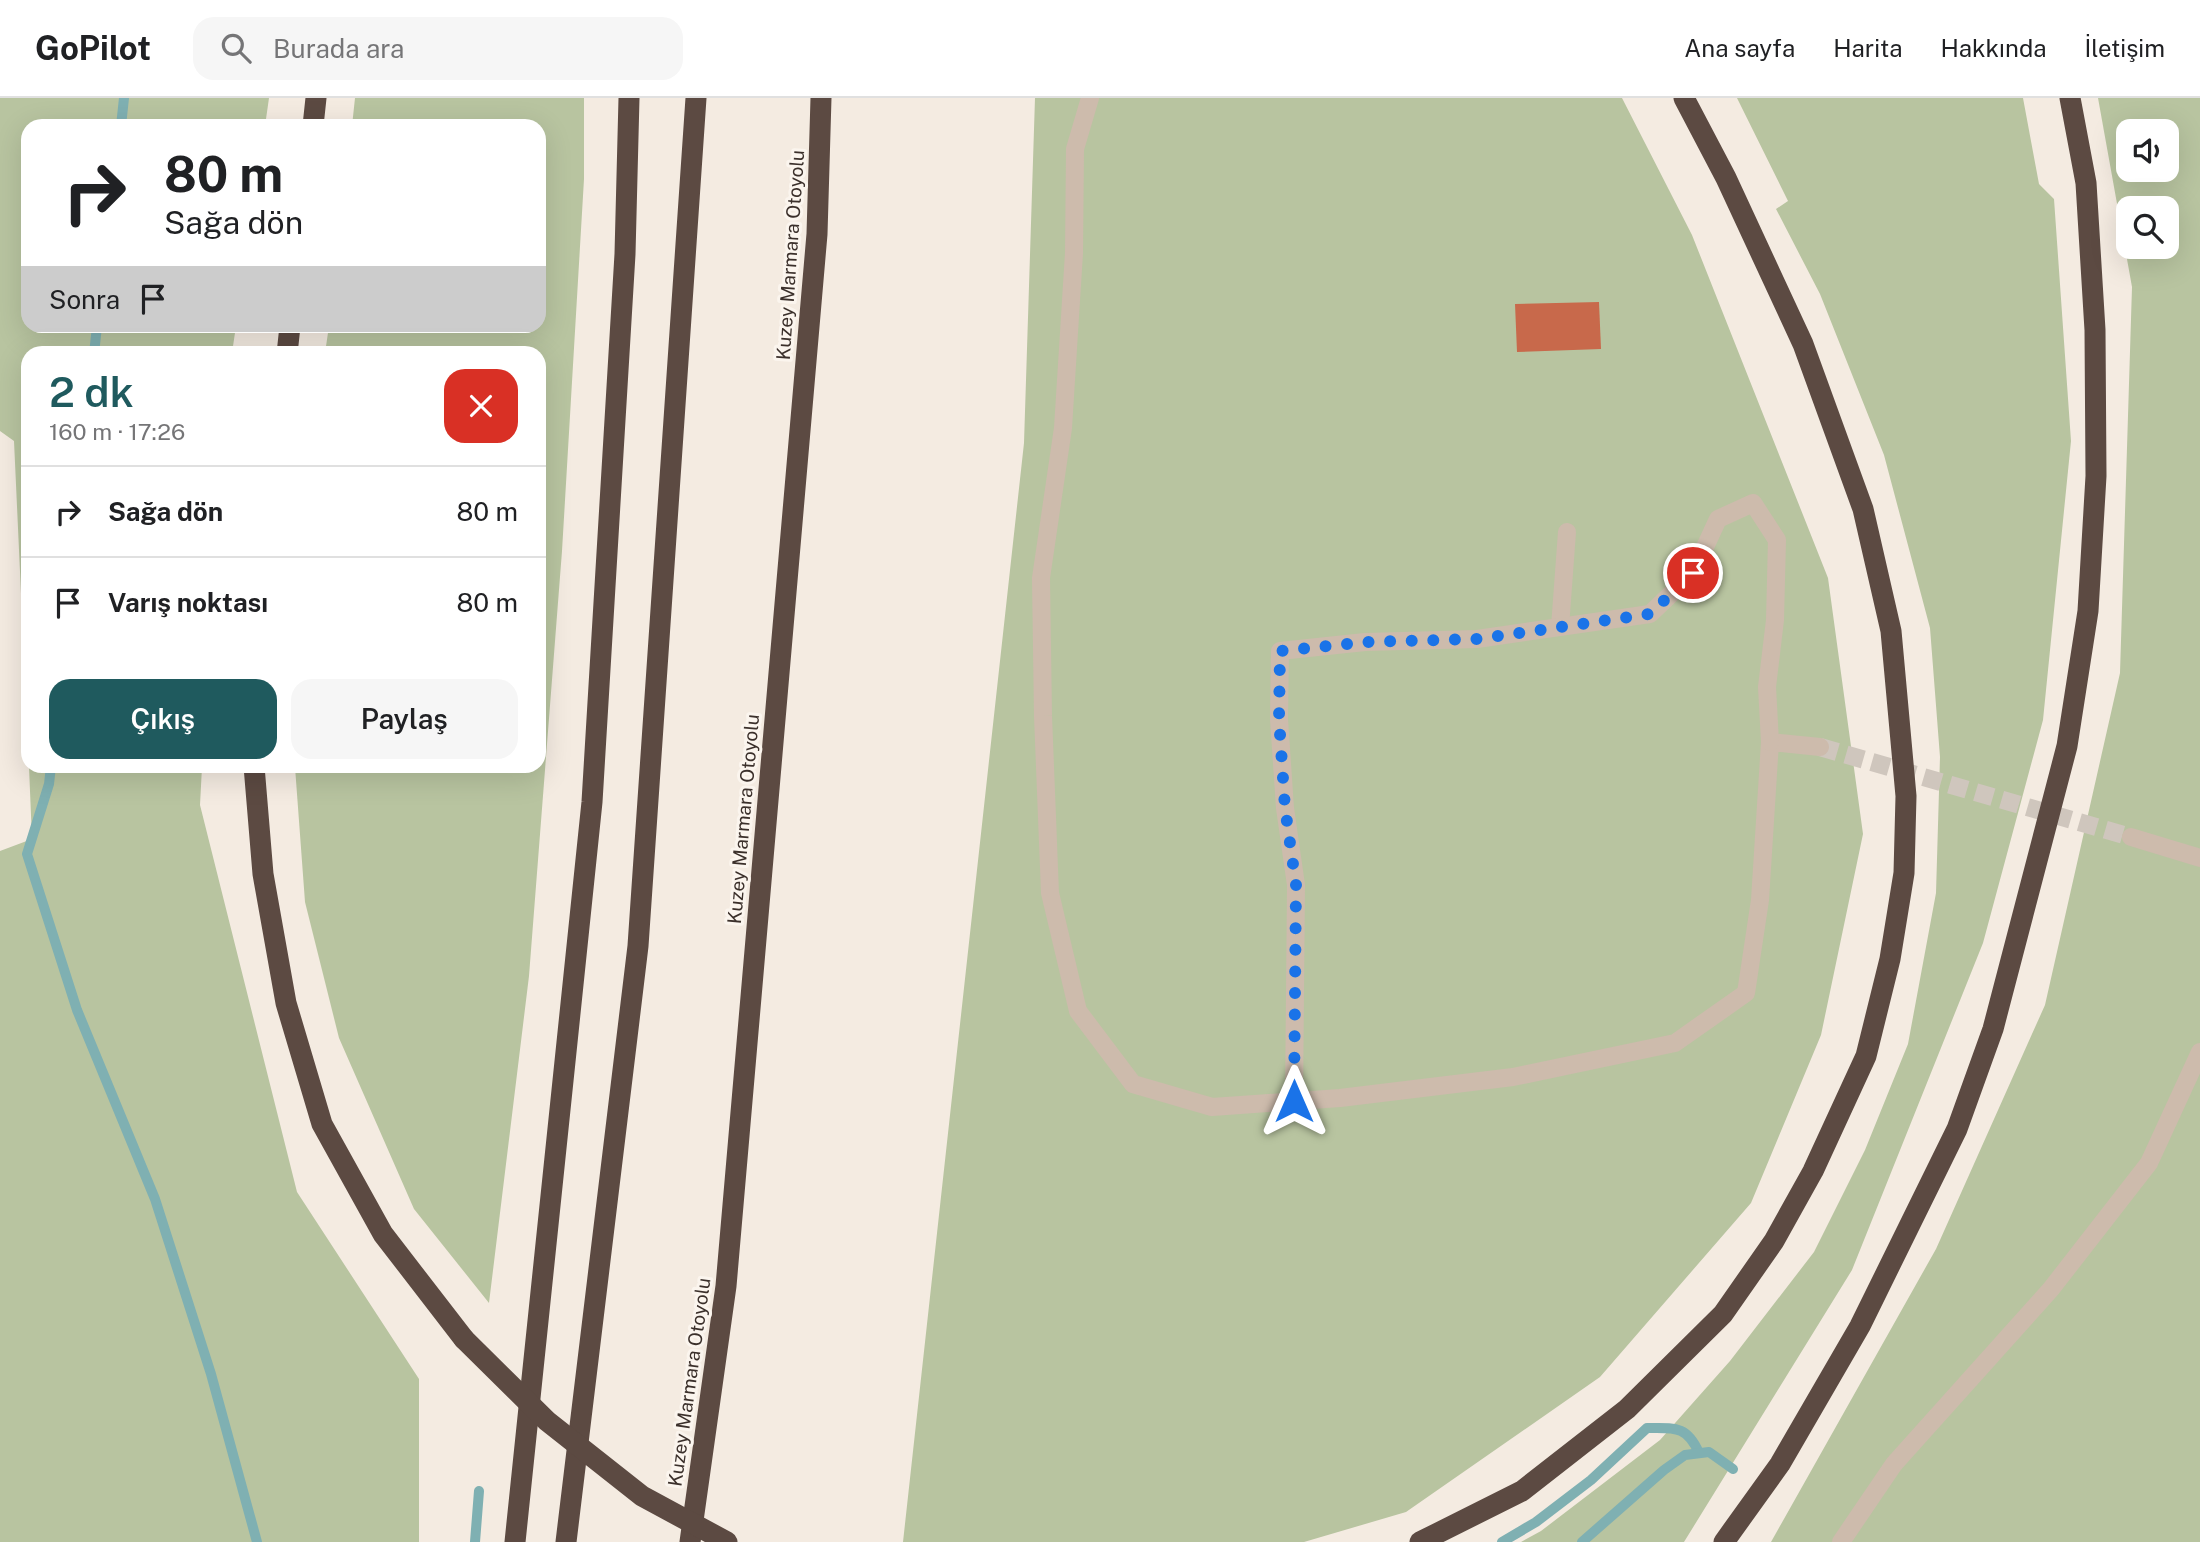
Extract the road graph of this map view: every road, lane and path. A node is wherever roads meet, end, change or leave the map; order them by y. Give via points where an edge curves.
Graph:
1 (316, 98) edge
2 (629, 98) edge
3 (696, 98) edge
4 (821, 98) edge
5 (1090, 98) edge
6 (1684, 98) edge
7 (2070, 98) edge
8 (314, 119) edge
9 (1567, 532) dead end
10 (1560, 627) junction
11 (1770, 742) junction
12 (1820, 747) tunnel mouth
13 (255, 773) edge
14 (2131, 837) tunnel mouth
15 (2200, 858) edge
16 (2200, 1052) edge
17 (1294, 1101) junction
18 (515, 1542) edge
19 (566, 1542) edge
20 (690, 1542) edge
21 (727, 1542) edge
22 (1420, 1542) edge
23 (1724, 1542) edge
24 (1842, 1542) edge

1 - 8 highway
2 - 18 highway via 625,254 592,802
3 - 19 highway via 638,946
4 - 20 highway, Kuzey Marmara Otoyolu via 817,234 726,1286
5 - 17 street via 1075,149 1063,428 1041,578 1050,893 1078,1011 1133,1084 1212,1107
6 - 22 highway via 1803,344 1863,509 1891,631 1906,796 1904,873 1890,959 1866,1056 1829,1137 1774,1241 1723,1314 1627,1409 1522,1491
7 - 23 highway via 2086,183 2095,330 2096,476 2088,611 2067,746 1993,1029 1956,1129 1860,1326 1780,1465
9 - 10 street
10 - 11 street via 1650,614 1693,573 1718,519 1753,503 1777,540 1775,620 1766,687
10 - 17 street via 1478,639 1365,642 1280,651 1285,808 1296,885
11 - 12 street
11 - 17 street via 1760,900 1746,993 1675,1043 1513,1077
13 - 21 highway, bridge via 263,874 286,1003 322,1124 383,1234 464,1339 547,1421 642,1496
14 - 15 street
16 - 24 street via 2149,1163 2051,1289 1894,1464

